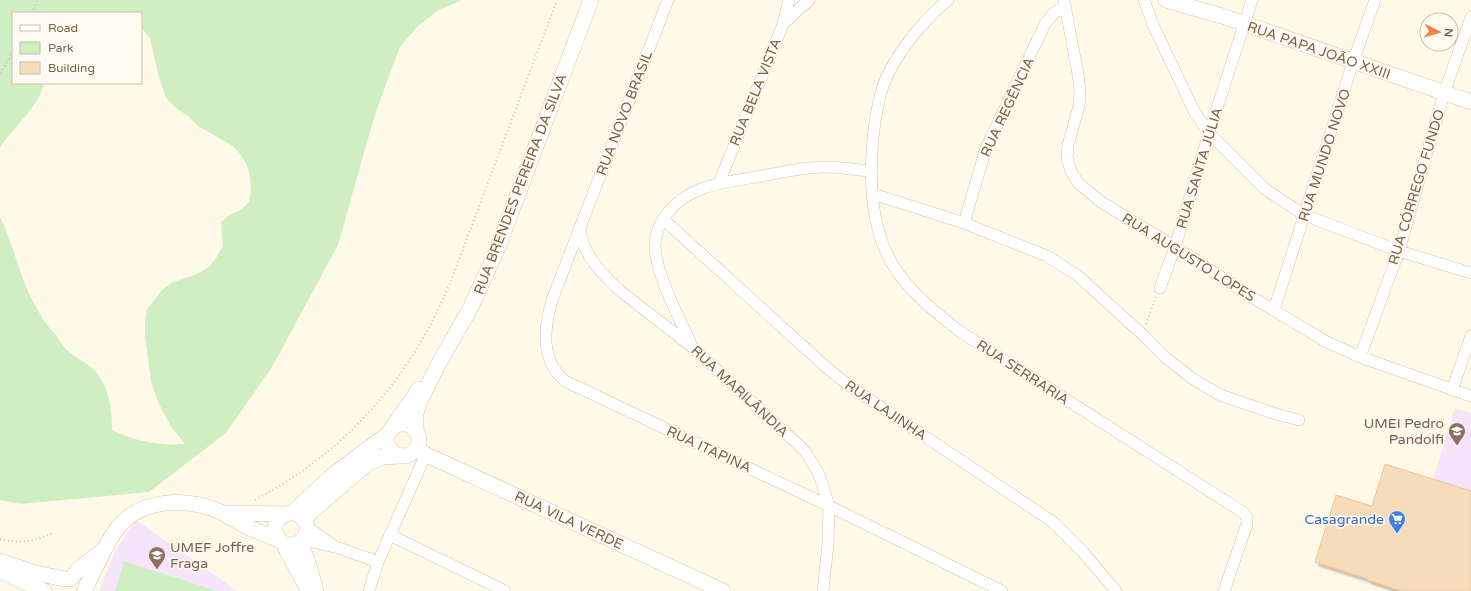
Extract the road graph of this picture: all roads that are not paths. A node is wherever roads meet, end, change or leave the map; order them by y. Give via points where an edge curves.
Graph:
1 (591, 0) edge
2 (668, 0) edge
3 (789, 0) edge
4 (809, 0) edge
5 (948, 0) edge
6 (1144, 0) edge
7 (1166, 0) edge
8 (1252, 0) edge
9 (1375, 0) edge
10 (1064, 3) edge
11 (1471, 17) edge
12 (783, 24) junction
13 (1244, 24) junction
14 (1353, 62) junction
15 (1444, 93) junction
16 (1471, 102) edge
17 (1209, 133) junction
18 (871, 171) junction
19 (719, 183) junction
20 (873, 194) junction
21 (1304, 215) junction
22 (663, 219) junction
23 (964, 223) junction
24 (580, 226) junction
25 (1175, 247) junction
26 (1399, 250) junction
27 (1471, 273) edge
28 (1160, 288) road end
29 (1274, 310) junction
30 (1471, 336) edge
31 (691, 346) junction
32 (1360, 357) junction
33 (439, 363) junction
34 (1452, 390) junction
35 (1471, 396) edge
36 (1300, 420) dead end
37 (416, 430) junction
38 (390, 431) junction
39 (421, 452) junction
40 (400, 456) junction
41 (829, 506) junction
42 (223, 513) junction
43 (299, 529) junction
44 (390, 535) junction
45 (110, 541) junction
46 (282, 542) junction
47 (0, 561) edge
48 (378, 562) junction
49 (0, 571) edge
50 (67, 579) junction
51 (44, 591) edge
52 (54, 591) edge
53 (83, 591) edge
54 (309, 591) edge
55 (316, 591) edge
56 (369, 591) edge
57 (505, 591) edge
58 (723, 591) edge
59 (823, 591) edge
60 (1002, 591) edge
61 (1116, 591) edge
62 (1224, 591) edge

1 - 33 main road, RUA BRENDES PEREIRA DA SILVA via 496,252 470,309
2 - 24 street, RUA NOVO BRASIL
3 - 12 street, RUA BELA VISTA
4 - 12 street
5 - 18 street, RUA SERRARIA via 930,16 907,45 883,86 878,103
6 - 17 street via 1165,52 1195,113
7 - 13 main road, RUA PAPA JOÃO XXIII
8 - 13 street, RUA SANTA JÚLIA
9 - 14 street, RUA MUNDO NOVO
10 - 23 street, RUA REGÊNCIA via 1045,24 986,148
10 - 25 street, RUA AUGUSTO LOPES via 1080,90 1079,106 1068,145 1070,171 1078,184 1101,202
11 - 15 street, RUA CÓRREGO FUNDO
12 - 19 street, RUA BELA VISTA
13 - 14 main road, RUA PAPA JOÃO XXIII
13 - 17 street, RUA SANTA JÚLIA
14 - 15 main road, RUA PAPA JOÃO XXIII
14 - 21 street, RUA MUNDO NOVO
15 - 16 main road, RUA PAPA JOÃO XXIII
15 - 26 street, RUA CÓRREGO FUNDO
17 - 21 street via 1265,189
17 - 25 street, RUA SANTA JÚLIA
18 - 19 street via 810,167
18 - 20 street, RUA SERRARIA
19 - 22 street via 680,199
20 - 23 street
20 - 62 street, RUA SERRARIA via 875,216 889,258 901,277 941,317 962,333 1244,513 1247,524
21 - 26 street
21 - 29 street, RUA MUNDO NOVO
22 - 31 street via 655,244 656,258
22 - 61 street, RUA LAJINHA via 851,387 1053,522
23 - 36 street via 1047,256 1072,271 1180,370 1220,395
24 - 31 street, RUA MARILÂNDIA via 585,248 597,268 609,281
24 - 41 street, RUA ITAPINA via 547,317 546,347 556,374 565,381
25 - 28 street, RUA SANTA JÚLIA
25 - 29 street, RUA AUGUSTO LOPES
26 - 27 street
26 - 32 street, RUA CÓRREGO FUNDO
29 - 32 street, RUA AUGUSTO LOPES via 1325,341
30 - 34 street
31 - 41 street, RUA MARILÂNDIA via 805,451 819,474
32 - 34 street, RUA AUGUSTO LOPES
33 - 37 main road, RUA BRENDES PEREIRA DA SILVA via 417,407
33 - 38 main road, RUA BRENDES PEREIRA DA SILVA
34 - 35 street, RUA AUGUSTO LOPES
37 - 38 main road via 411,426 398,424
37 - 39 main road
38 - 40 main road via 386,441 388,448
38 - 43 main road, RUA BRENDES PEREIRA DA SILVA via 334,474
39 - 40 main road
39 - 44 street
39 - 58 main road, RUA VILA VERDE
40 - 43 main road via 382,457 368,463
41 - 59 street, RUA MARILÂNDIA
41 - 60 street, RUA ITAPINA
42 - 43 main road
42 - 45 main road via 206,506 180,502 148,506 129,516
42 - 46 main road
43 - 46 main road via 295,545
43 - 46 main road via 281,517 275,528
43 - 48 street via 339,548
43 - 55 main road
44 - 48 street
44 - 57 street
45 - 50 main road via 100,554
45 - 53 main road
46 - 54 main road
47 - 50 main road
48 - 56 street
49 - 51 main road
50 - 52 main road via 59,582
50 - 53 main road via 75,580

